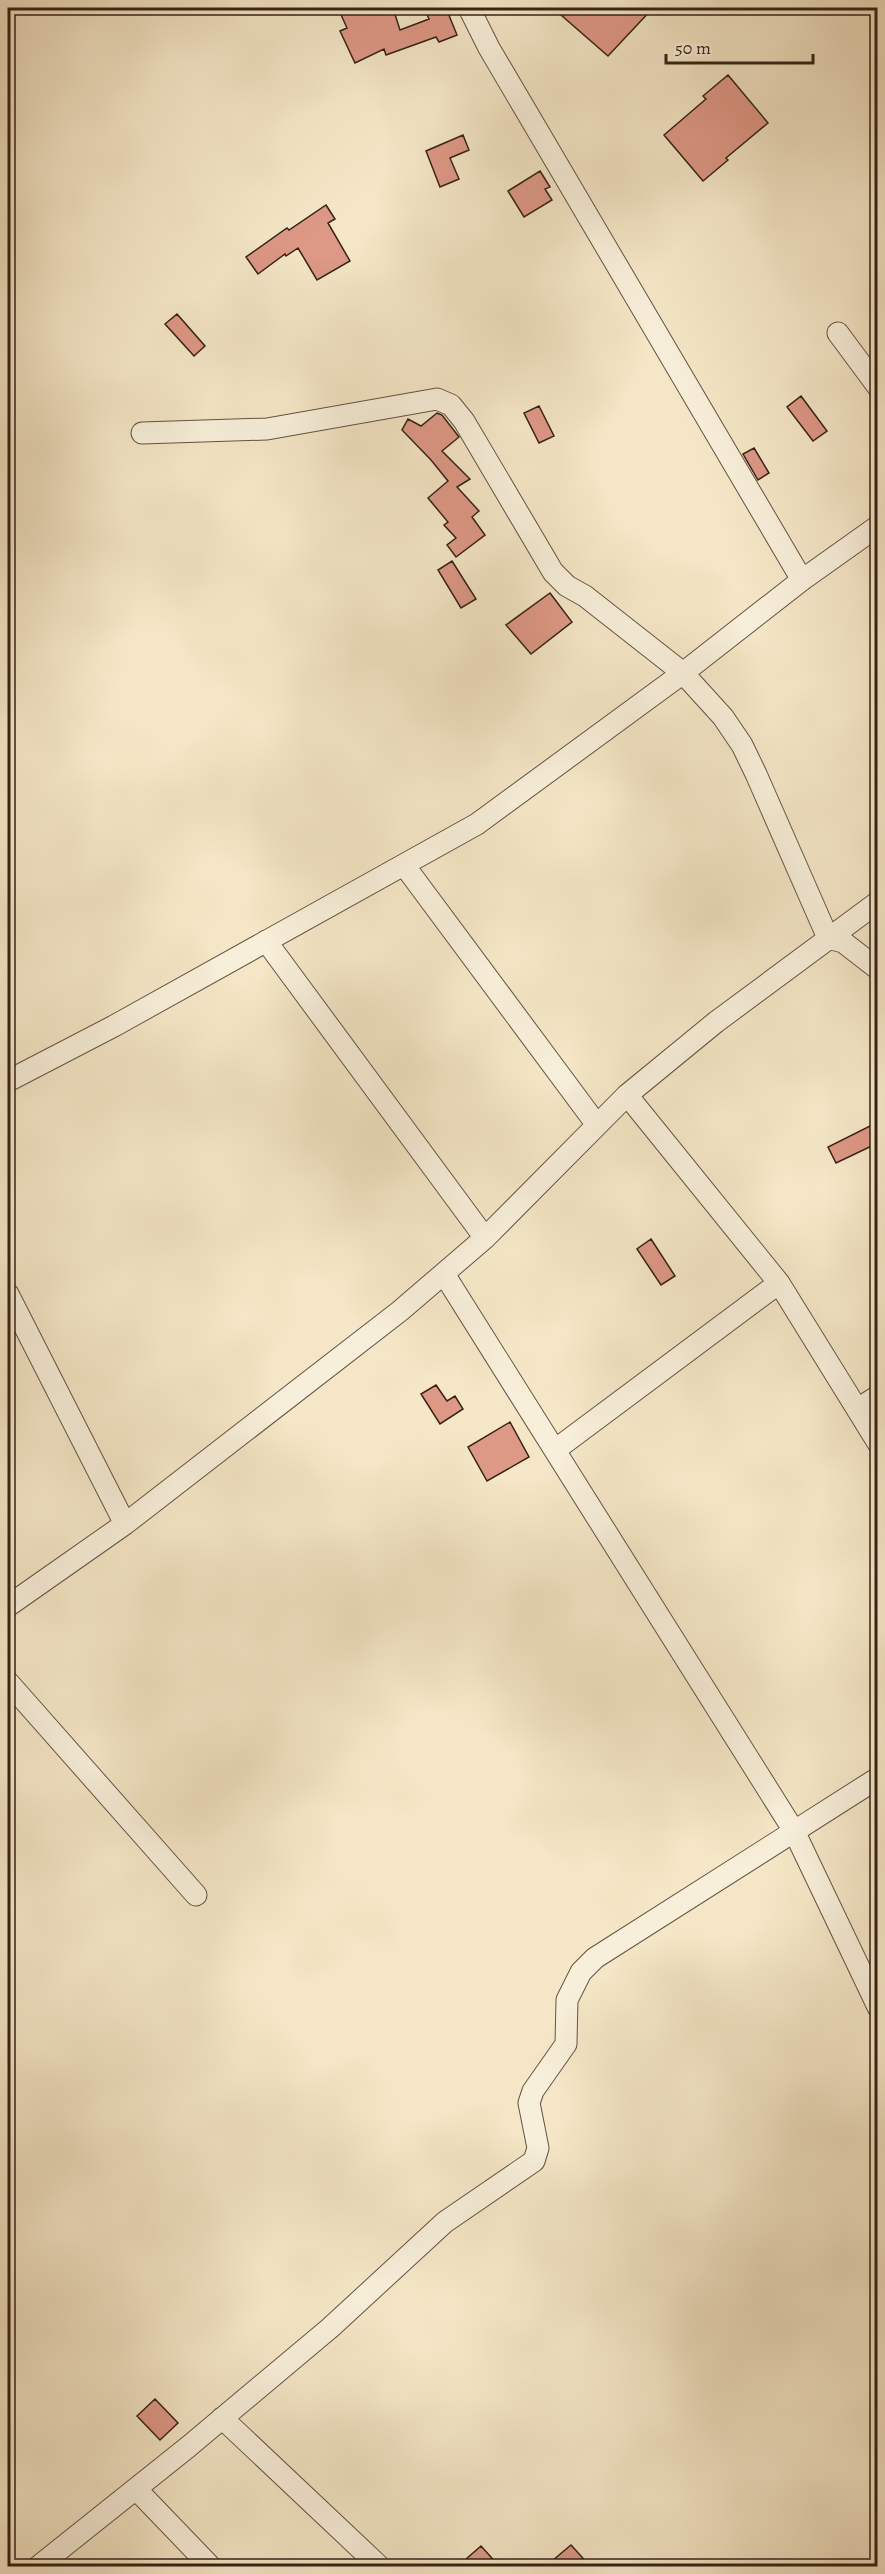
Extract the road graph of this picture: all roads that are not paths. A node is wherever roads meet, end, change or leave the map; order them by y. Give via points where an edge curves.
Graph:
1 (469, 8) edge
2 (838, 333) dead end
3 (878, 387) edge
4 (142, 433) dead end
5 (878, 526) edge
6 (802, 580) junction
7 (683, 673) junction
8 (404, 865) junction
9 (878, 902) edge
10 (828, 938) junction
11 (266, 941) junction
12 (878, 969) edge
13 (8, 1081) edge
14 (627, 1095) junction
15 (597, 1125) junction
16 (485, 1238) junction
17 (444, 1274) junction
18 (779, 1283) junction
19 (8, 1294) edge
20 (15, 1327) edge
21 (878, 1396) edge
22 (858, 1409) junction
23 (878, 1443) edge
24 (555, 1450) junction
25 (125, 1524) junction
26 (8, 1606) edge
27 (8, 1682) edge
28 (878, 1778) edge
29 (794, 1831) junction
30 (196, 1895) dead end
31 (878, 2007) edge
32 (222, 2418) junction
33 (136, 2488) junction
34 (39, 2566) edge
35 (210, 2566) edge
36 (379, 2566) edge

1 - 6 street
2 - 3 street
4 - 7 street via 267,429 437,399 452,405 553,572
5 - 6 street
6 - 7 street
7 - 8 street via 477,824
7 - 10 street via 723,717 742,745
8 - 11 street
8 - 15 street
9 - 10 street
10 - 12 street via 843,942
10 - 14 street
11 - 13 street
11 - 16 street
14 - 15 street
14 - 18 street
15 - 16 street
16 - 17 street
17 - 24 street
17 - 25 street
18 - 22 street
18 - 24 street
19 - 20 street
20 - 25 street
21 - 22 street
22 - 23 street
24 - 29 street
25 - 26 street
27 - 30 street
28 - 29 street
29 - 31 street
29 - 32 street via 595,1958 581,1972 567,2000 566,2044 529,2103 538,2148 534,2162 445,2222 330,2328
32 - 33 street
32 - 36 street
33 - 34 street
33 - 35 street

